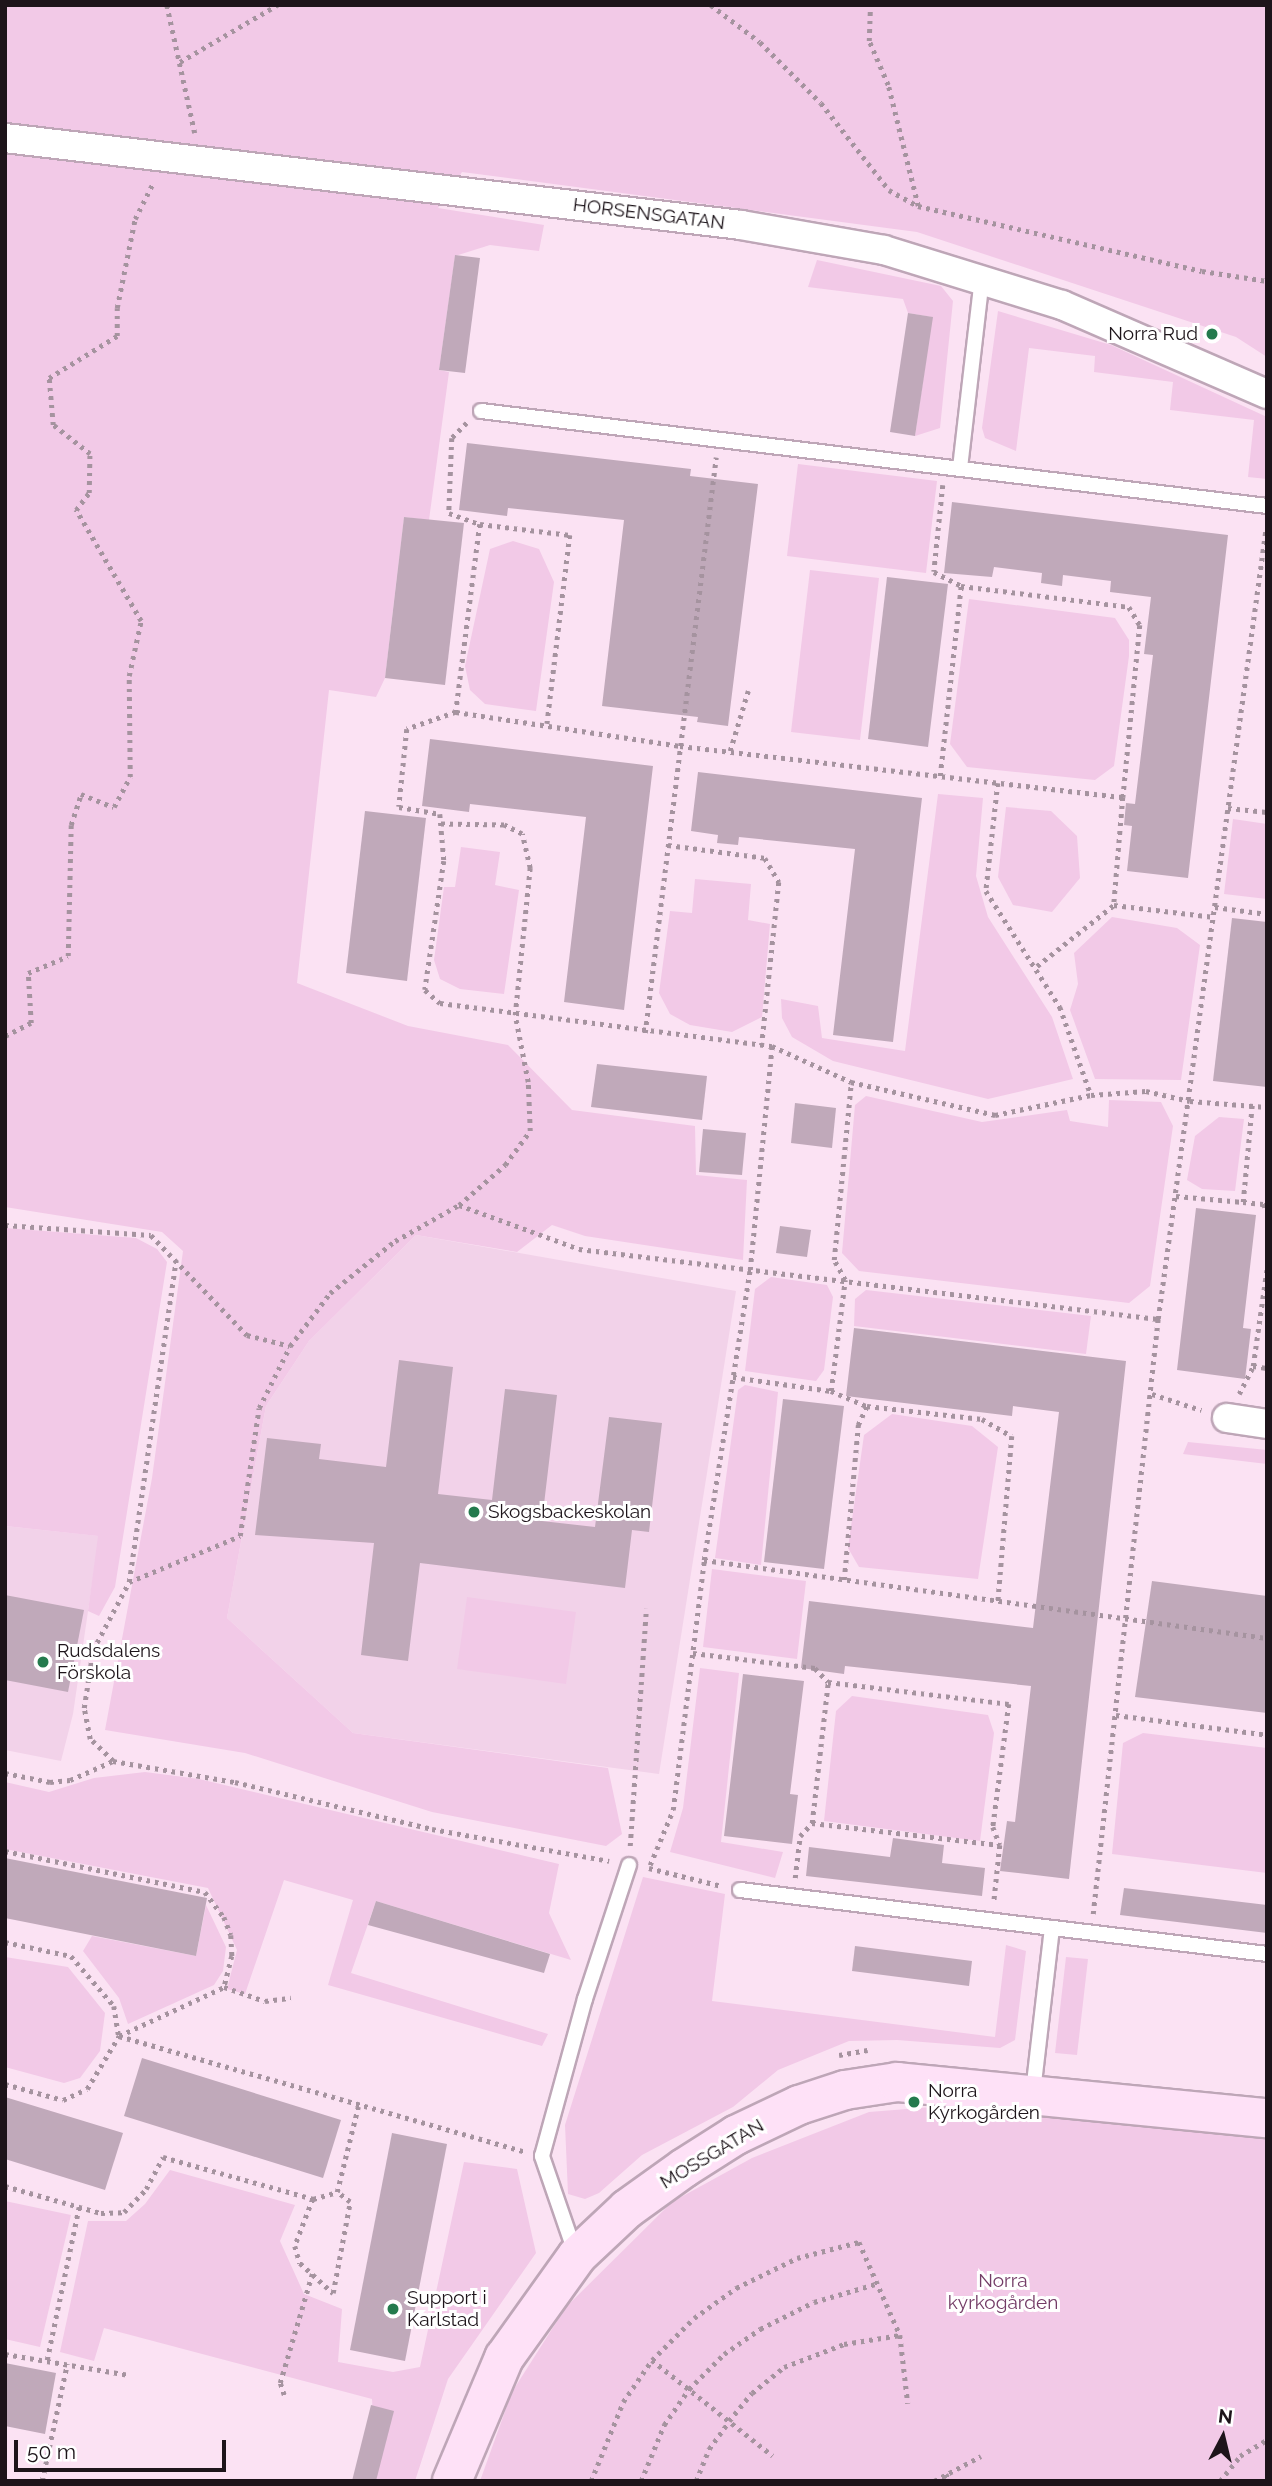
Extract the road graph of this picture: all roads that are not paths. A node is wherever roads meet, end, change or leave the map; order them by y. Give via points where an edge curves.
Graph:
1 (5, 138) edge
2 (982, 279) junction
3 (1267, 394) edge
4 (481, 411) road end
5 (952, 468) junction
6 (1267, 506) edge
7 (1227, 1418) road end
8 (1267, 1424) edge
9 (629, 1865) road end
10 (740, 1890) road end
11 (1052, 1928) junction
12 (1267, 1954) edge
13 (1033, 2092) junction
14 (1267, 2118) edge
15 (576, 2256) junction
16 (452, 2481) edge

1 - 2 street, HORSENSGATAN via 741,225 884,250
2 - 3 street, HORSENSGATAN via 1062,305
2 - 5 lane
4 - 5 lane
5 - 6 lane
7 - 8 street
9 - 15 lane via 585,1999 542,2156
10 - 11 lane
11 - 12 lane
11 - 13 lane
13 - 14 street, MOSSGATAN
13 - 15 street, MOSSGATAN via 897,2082 845,2090 799,2105 736,2134 684,2168 627,2209
15 - 16 street, MOSSGATAN via 504,2358

